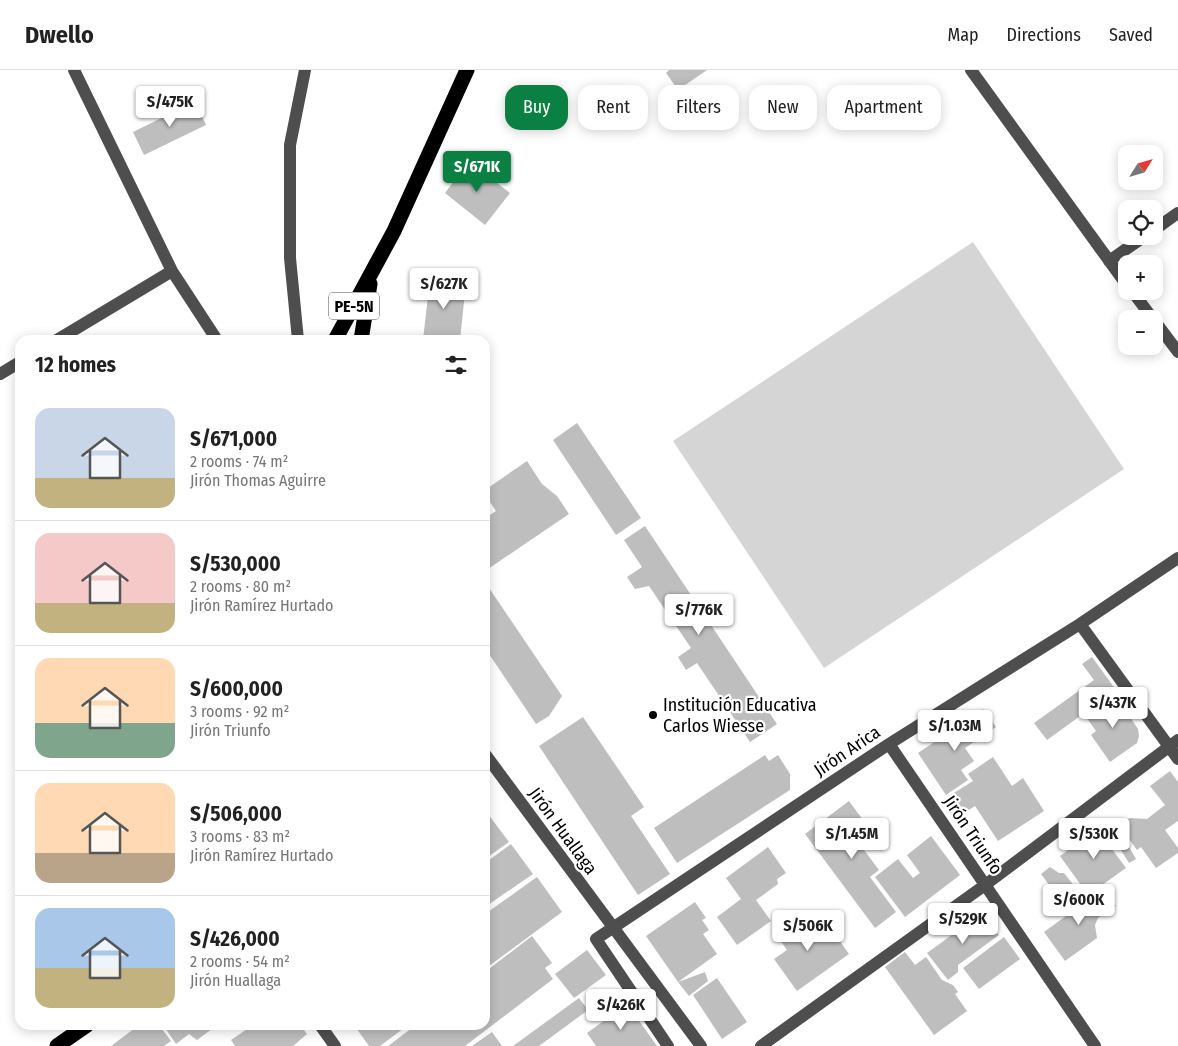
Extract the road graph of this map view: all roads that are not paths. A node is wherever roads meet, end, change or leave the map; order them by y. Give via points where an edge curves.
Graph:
1 (74, 70) edge
2 (306, 70) edge
3 (467, 70) edge
4 (971, 70) edge
5 (1178, 213) edge
6 (1163, 224) edge
7 (1132, 245) edge
8 (1109, 261) junction
9 (172, 271) junction
10 (372, 272) junction
11 (1118, 273) edge
12 (1163, 332) edge
13 (65, 335) edge
14 (214, 335) edge
15 (298, 335) edge
16 (338, 335) edge
17 (362, 335) edge
18 (1178, 352) edge
19 (15, 365) edge
20 (0, 374) edge
21 (1178, 558) edge
22 (1080, 624) junction
23 (1173, 743) edge
24 (889, 744) junction
25 (1178, 759) edge
26 (490, 761) edge
27 (986, 885) junction
28 (614, 928) junction
29 (80, 1030) edge
30 (324, 1030) edge
31 (57, 1046) edge
32 (335, 1046) edge
33 (668, 1046) edge
34 (701, 1046) edge
35 (761, 1046) edge
36 (1095, 1046) edge

1 - 9 street
2 - 15 street via 290,145 290,258
3 - 10 highway, PE-5N
4 - 8 street
5 - 6 street
7 - 8 street
8 - 11 street
9 - 13 street
9 - 14 street
10 - 16 highway, PE-5N
10 - 17 highway, PE-5N
12 - 18 street
19 - 20 street
21 - 22 street, Jirón Arica
22 - 23 street
22 - 24 street, Jirón Arica
23 - 25 street
23 - 27 street
24 - 27 street, Jirón Triunfo
24 - 28 street, Jirón Arica
26 - 28 street, Jirón Huallaga
27 - 35 street
27 - 36 street, Jirón Triunfo
28 - 33 street via 596,939
28 - 34 street, Jirón Huallaga
29 - 31 highway
30 - 32 street

